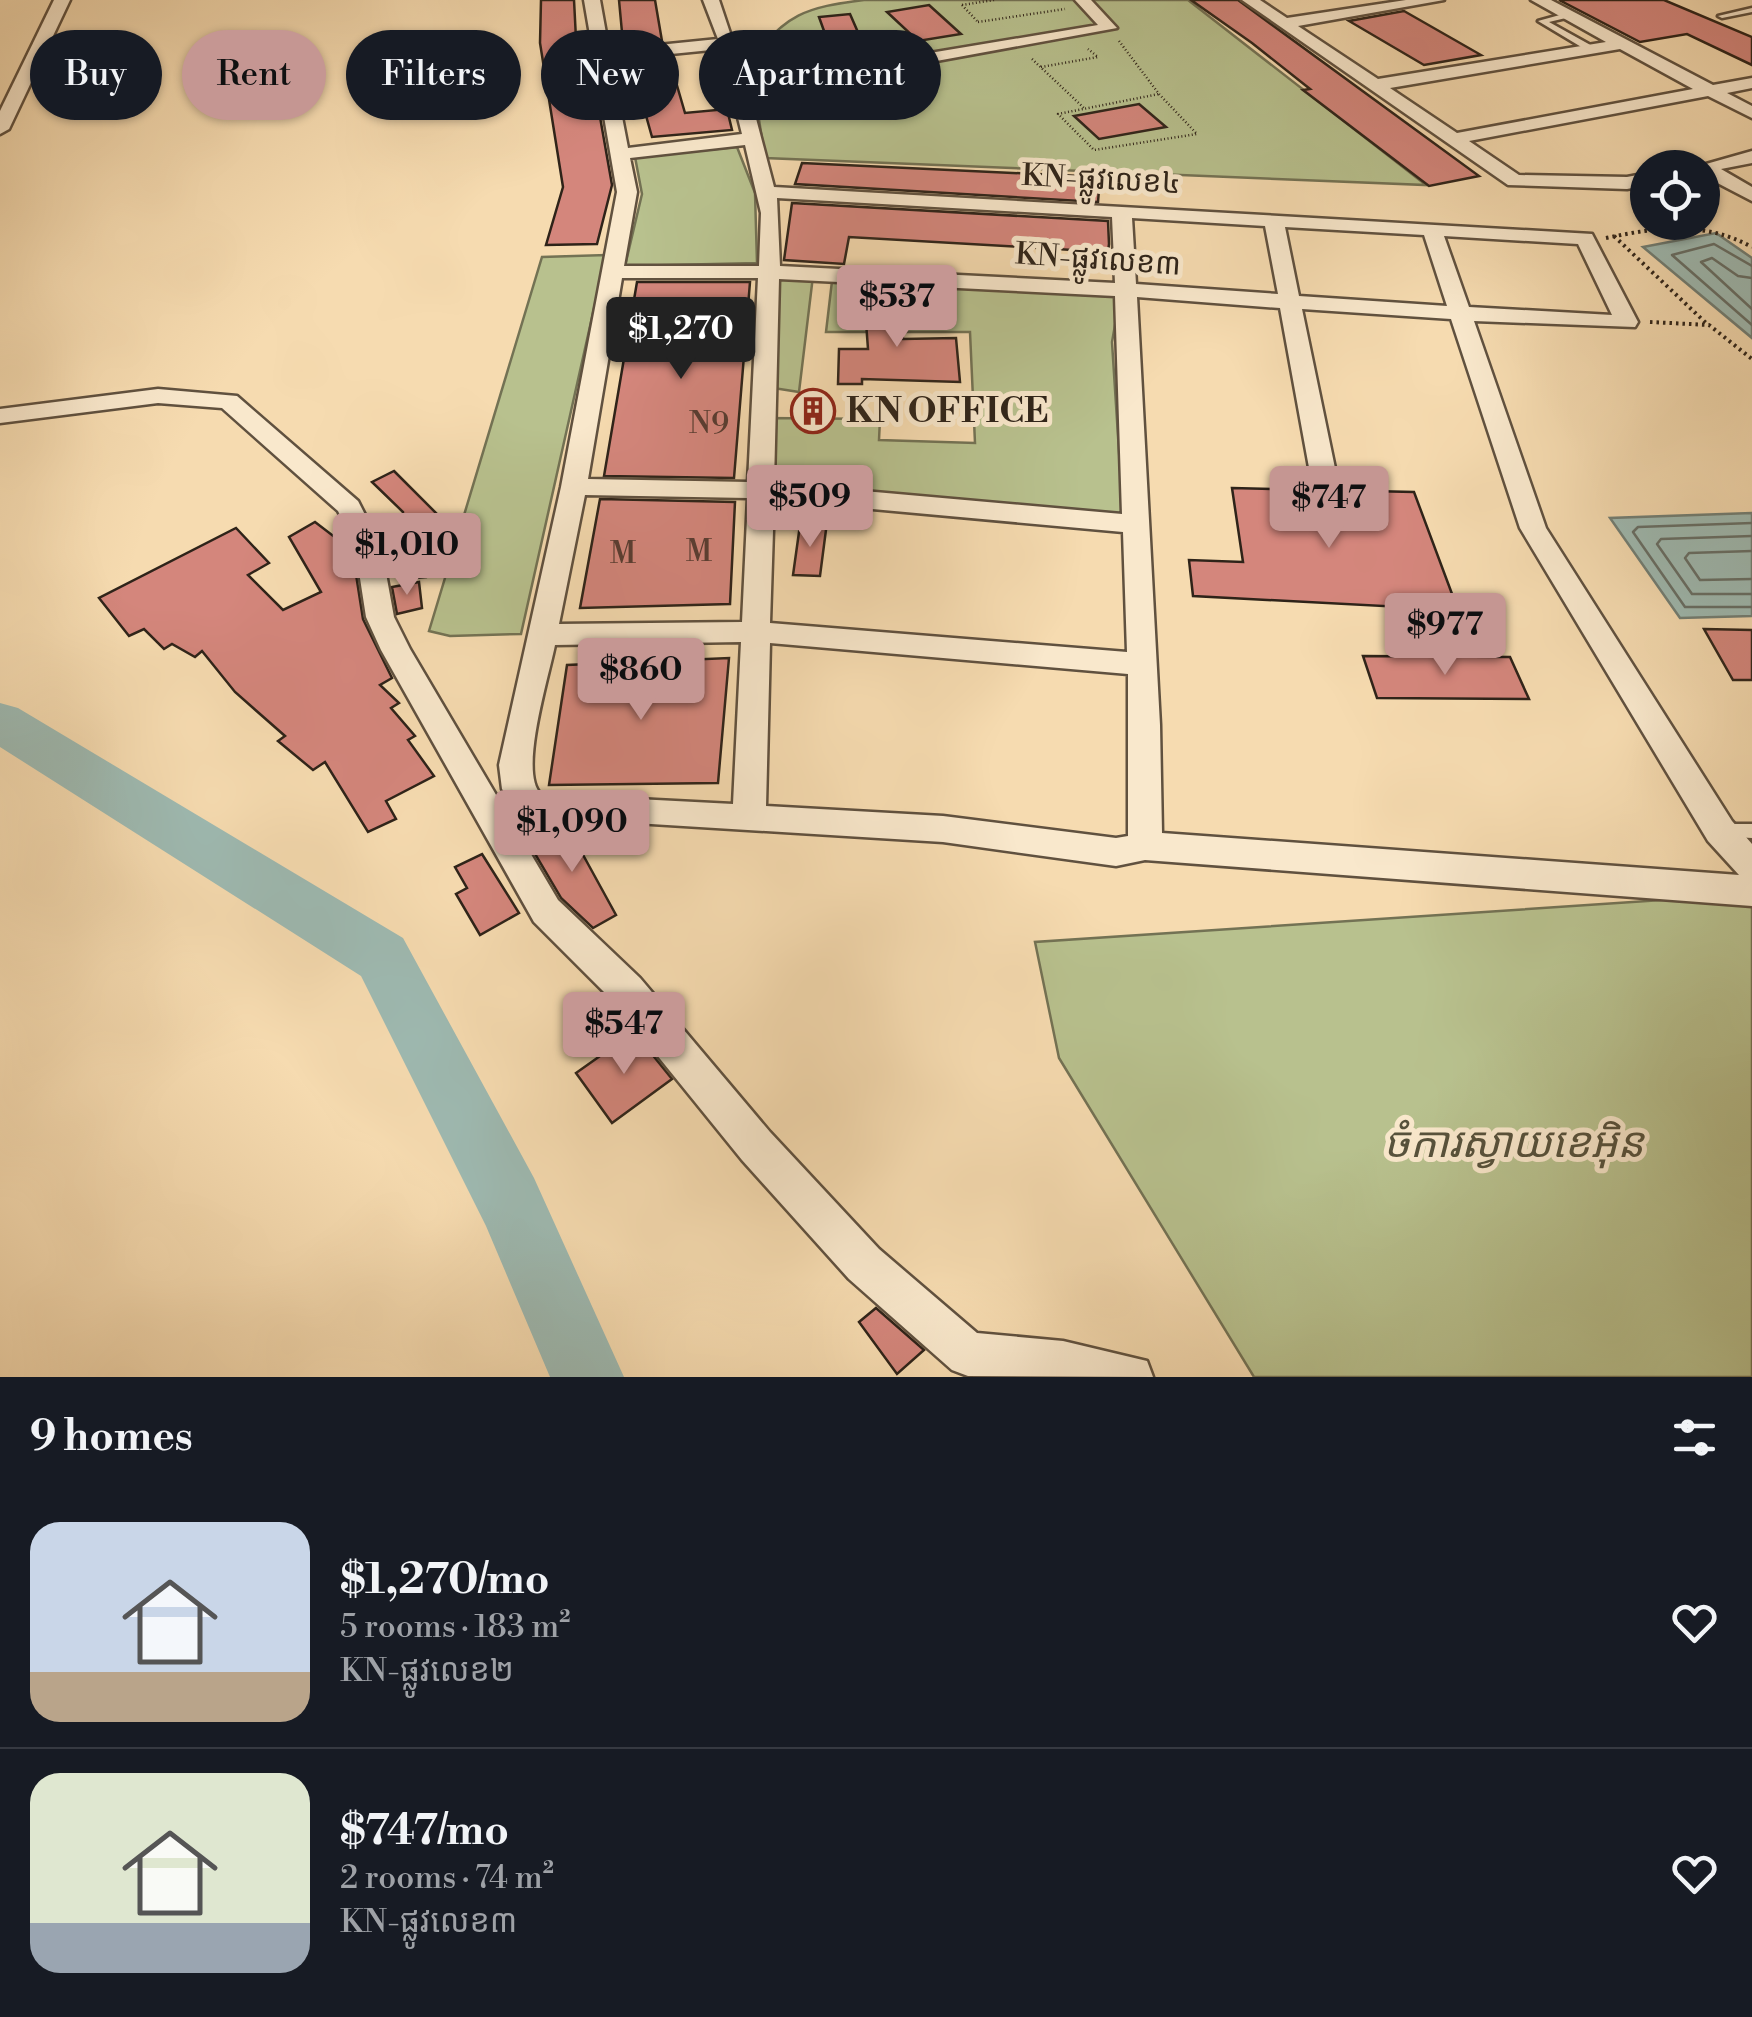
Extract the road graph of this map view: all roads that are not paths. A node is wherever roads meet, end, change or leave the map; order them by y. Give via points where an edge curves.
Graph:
1 (62, 0) edge
2 (592, 0) edge
3 (711, 0) edge
4 (1250, 0) edge
5 (1436, 0) edge
6 (1539, 0) edge
7 (1085, 2) edge
8 (1752, 10) edge
9 (1567, 15) junction
10 (1722, 16) dead end
11 (1285, 23) junction
12 (597, 30) edge
13 (723, 30) edge
14 (1622, 44) junction
15 (1592, 49) junction
16 (941, 54) edge
17 (1752, 83) edge
18 (1376, 85) junction
19 (1709, 90) junction
20 (1752, 113) edge
21 (614, 120) edge
22 (746, 120) edge
23 (0, 129) edge
24 (750, 139) junction
25 (1452, 139) junction
26 (621, 154) junction
27 (1752, 157) edge
28 (1720, 163) edge
29 (1720, 177) edge
30 (1630, 182) edge
31 (767, 192) junction
32 (1752, 195) edge
33 (1122, 211) junction
34 (1274, 220) junction
35 (1432, 230) junction
36 (768, 269) junction
37 (615, 272) junction
38 (1129, 292) junction
39 (1291, 304) junction
40 (1457, 316) junction
41 (1627, 322) joint
42 (0, 416) edge
43 (1323, 473) dead end
44 (574, 488) junction
45 (757, 490) junction
46 (1135, 524) junction
47 (757, 632) junction
48 (542, 635) junction
49 (1138, 664) junction
50 (748, 818) junction
51 (1720, 831) junction
52 (1752, 831) edge
53 (1145, 846) junction
54 (1752, 867) edge
55 (1752, 891) edge
56 (1131, 1377) edge

1 - 23 street
2 - 12 street
3 - 13 street
4 - 11 street
5 - 11 street
6 - 9 street
7 - 16 street via 1109,28
8 - 10 lane
9 - 14 street
9 - 15 lane via 1542,21
11 - 18 street
14 - 15 street
14 - 19 street
15 - 18 street
17 - 19 street
18 - 25 street
19 - 20 street
19 - 25 street
21 - 26 street
22 - 24 street
24 - 26 street
24 - 31 street
25 - 30 street via 1515,181
26 - 37 street via 627,192
27 - 28 street
29 - 32 street
31 - 33 street, KN-ផ្លូវលេខ៤
31 - 36 street
33 - 34 street, KN-ផ្លូវលេខ៤
33 - 38 street
34 - 35 street, KN-ផ្លូវលេខ៤
34 - 39 street
35 - 40 street
35 - 41 street, KN-ផ្លូវលេខ៤ via 1585,238
36 - 37 street, KN-ផ្លូវលេខ៣
36 - 38 street, KN-ផ្លូវលេខ៣
36 - 45 street
37 - 44 street
38 - 39 street, KN-ផ្លូវលេខ៣
38 - 46 street
39 - 40 street, KN-ផ្លូវលេខ៣
39 - 43 street
40 - 41 street, KN-ផ្លូវលេខ៣
40 - 51 street via 1533,528
42 - 56 street via 158,396 229,401 348,508 368,546 380,617 396,650 546,912 627,990 864,1264 968,1354
44 - 45 street
44 - 48 street
45 - 46 street
45 - 47 street
46 - 49 street
47 - 48 street
47 - 49 street
47 - 50 street
48 - 50 street via 515,765 520,797 553,811
49 - 53 street
50 - 53 street via 943,829 1116,852
51 - 52 lane
51 - 54 street
53 - 55 street

